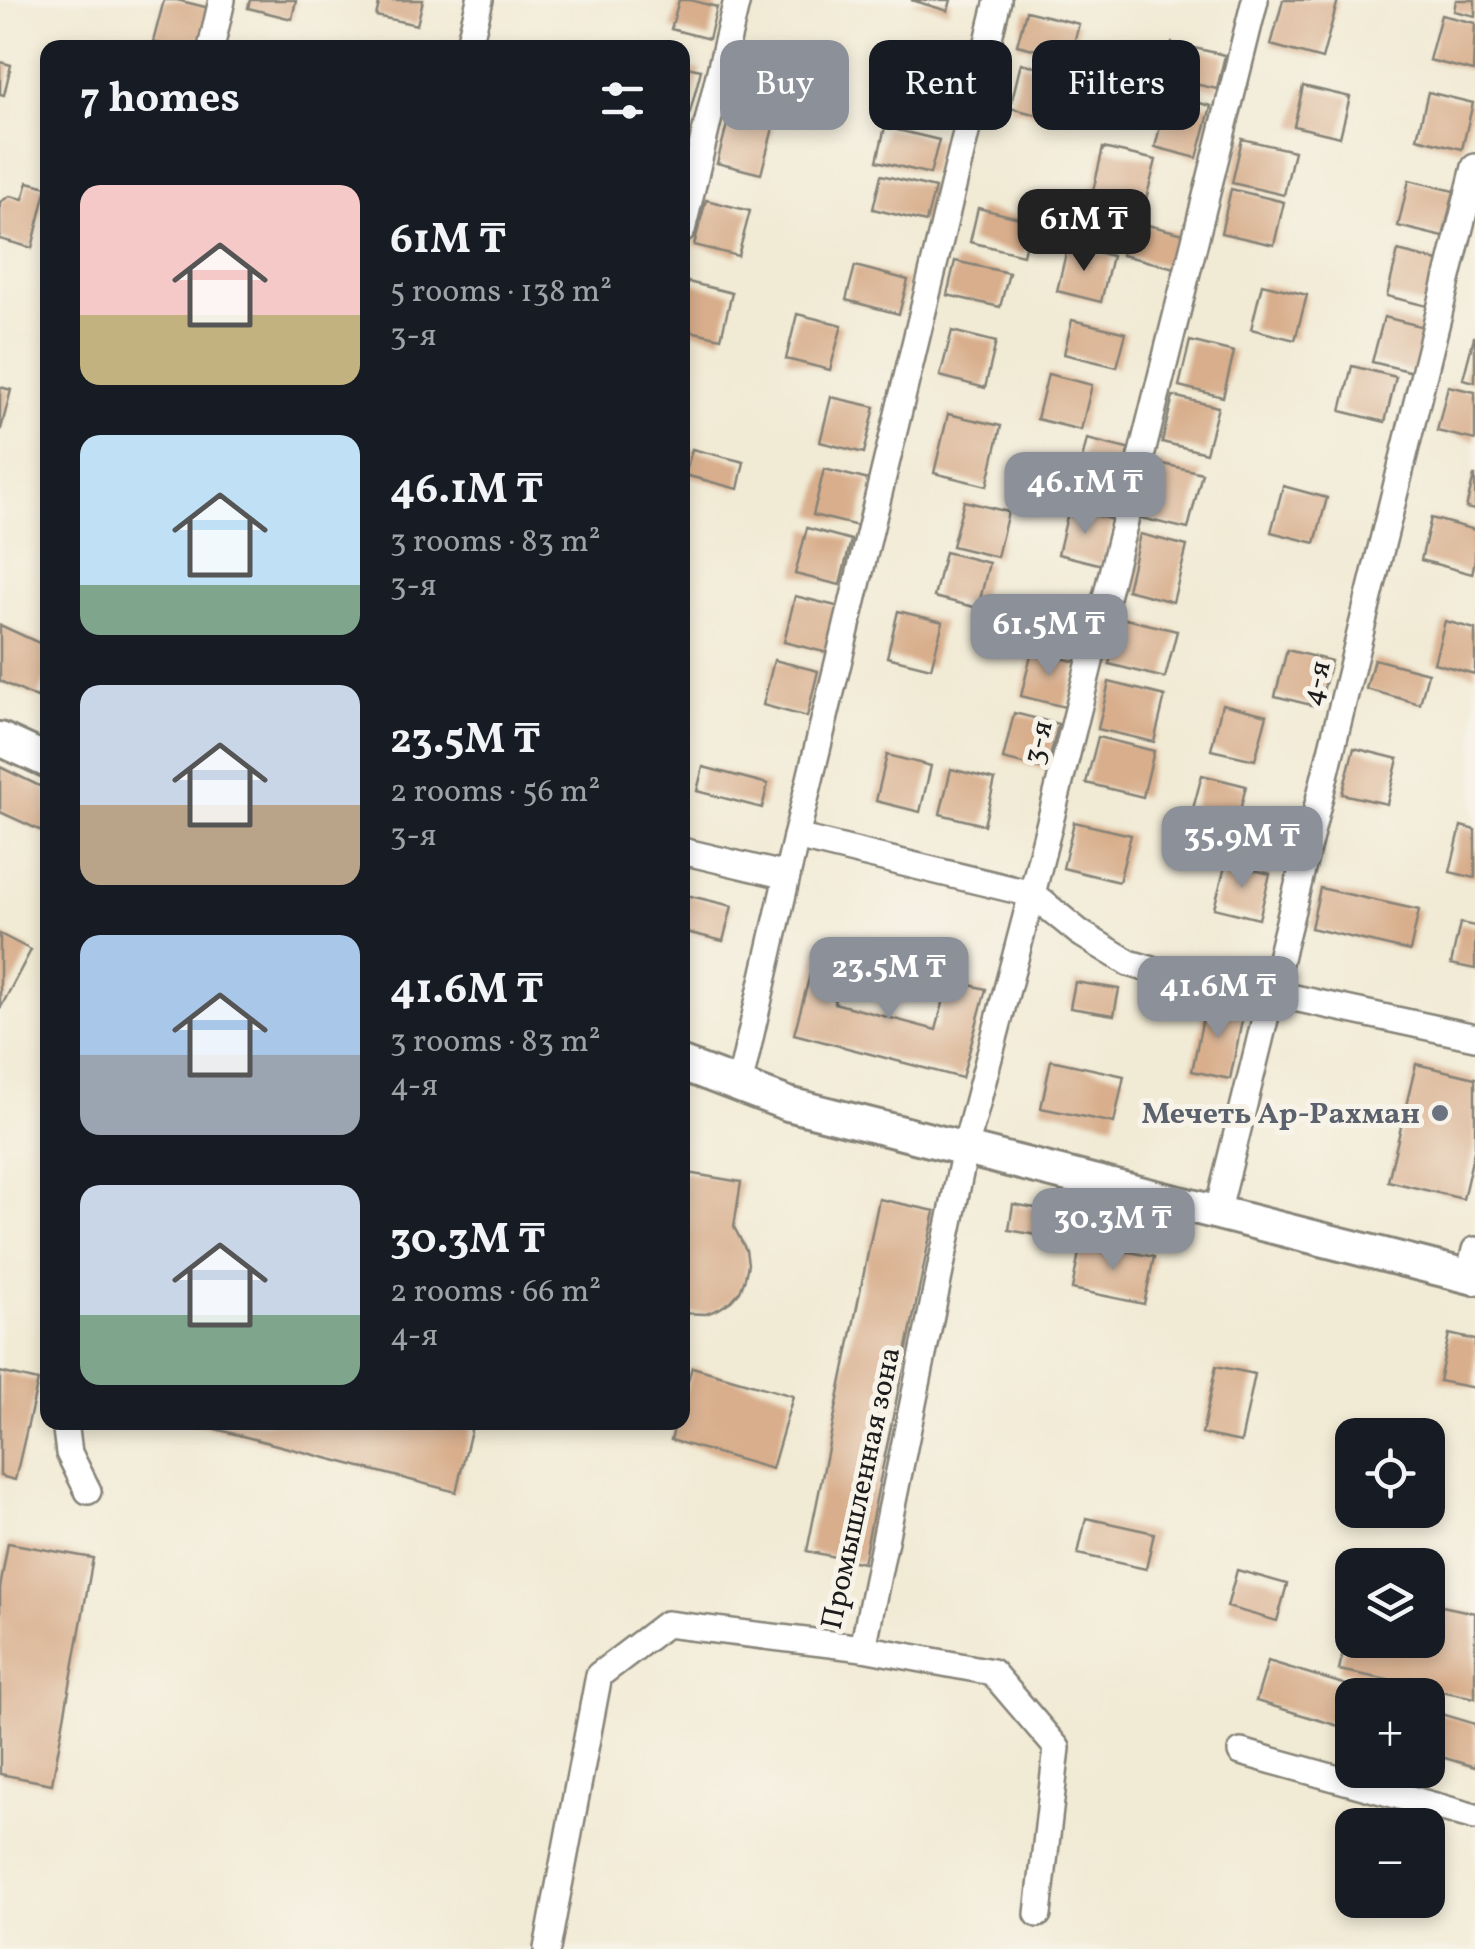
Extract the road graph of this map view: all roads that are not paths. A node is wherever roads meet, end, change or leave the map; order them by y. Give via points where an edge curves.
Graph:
1 (222, 0) edge
2 (480, 0) edge
3 (737, 0) edge
4 (998, 0) edge
5 (1255, 0) edge
6 (213, 40) edge
7 (470, 40) edge
8 (1475, 167) edge
9 (690, 197) edge
10 (0, 739) edge
11 (40, 754) edge
12 (796, 837) junction
13 (690, 853) edge
14 (787, 876) junction
15 (1032, 894) junction
16 (1271, 993) junction
17 (1475, 1036) edge
18 (690, 1067) edge
19 (739, 1086) junction
20 (965, 1150) junction
21 (1217, 1214) junction
22 (1473, 1268) edge
23 (66, 1430) edge
24 (88, 1491) dead end
25 (863, 1648) junction
26 (1241, 1752) dead end
27 (1475, 1817) edge
28 (1038, 1914) dead end
29 (547, 1949) edge

1 - 6 street
2 - 7 street
3 - 9 street
4 - 12 street
5 - 15 street, 3-я
8 - 16 street, 4-я
10 - 11 street
12 - 14 street
12 - 15 street
13 - 14 street
14 - 19 street
15 - 16 street via 1129,963 1190,981
15 - 20 street, 3-я
16 - 17 street
16 - 21 street, 4-я
18 - 19 street
19 - 20 street
20 - 21 street
20 - 25 street, Промышленная зона
21 - 22 street
23 - 24 street via 69,1453
25 - 28 street via 992,1672 1057,1748
25 - 29 street, Промышленная зона via 666,1624 599,1675
26 - 27 street

